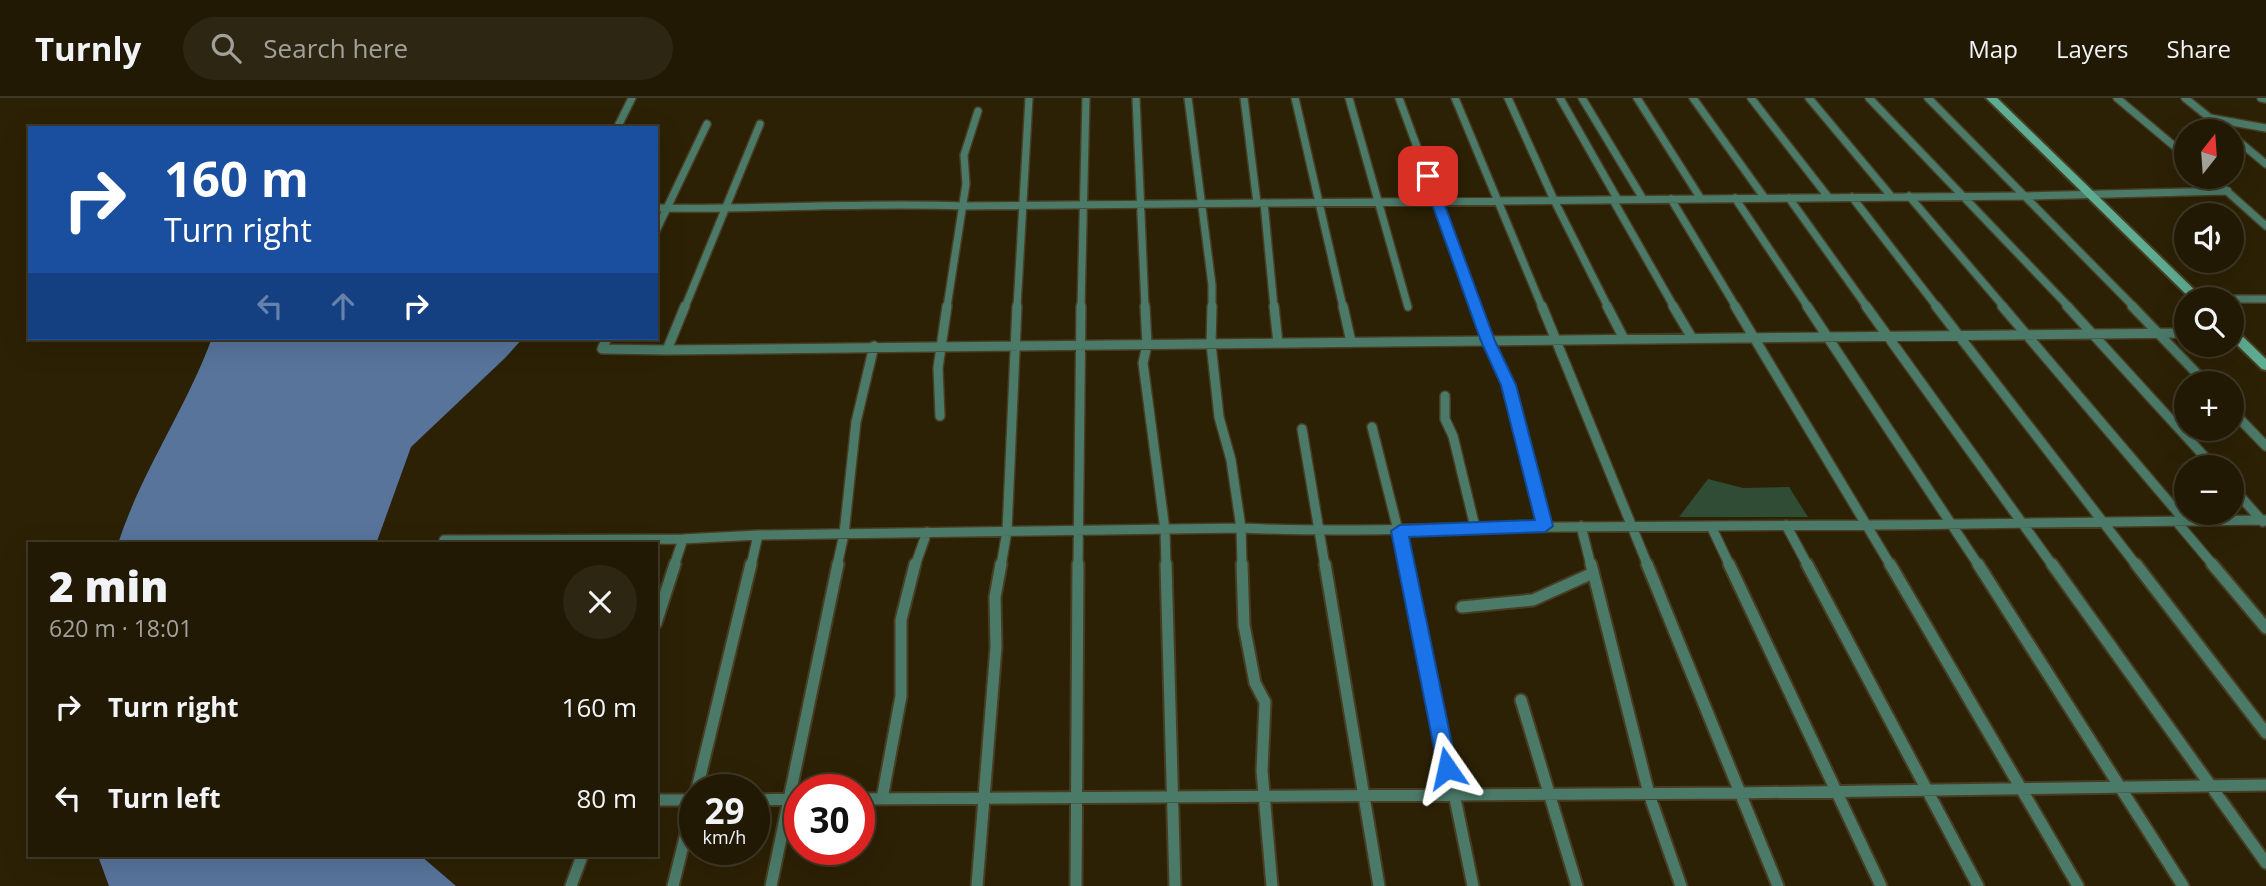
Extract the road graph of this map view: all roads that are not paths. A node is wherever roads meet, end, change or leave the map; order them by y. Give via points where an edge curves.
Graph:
1 (632, 98) edge
2 (1029, 98) edge
3 (1086, 98) edge
4 (1136, 98) edge
5 (1188, 98) edge
6 (1244, 98) edge
7 (1295, 98) edge
8 (1349, 98) edge
9 (1399, 98) edge
10 (1455, 98) edge
11 (1508, 98) edge
12 (1560, 98) edge
13 (1582, 98) edge
14 (1637, 98) edge
15 (1693, 98) edge
16 (1751, 98) edge
17 (1809, 98) edge
18 (1869, 98) edge
19 (1928, 98) edge
20 (1991, 98) edge
21 (2117, 98) edge
22 (2185, 98) edge
23 (2261, 98) edge
24 (2266, 99) edge
25 (978, 111) dead end
26 (2210, 118) joint
27 (707, 124) dead end
28 (760, 124) dead end
29 (618, 126) edge
30 (2266, 128) edge
31 (2174, 146) edge
32 (2244, 146) edge
33 (2257, 156) junction
34 (2266, 158) edge
35 (2266, 164) edge
36 (2226, 189) edge
37 (2228, 191) junction
38 (2090, 194) junction
39 (1891, 196) junction
40 (1909, 196) junction
41 (2027, 196) junction
42 (1764, 197) junction
43 (1852, 197) junction
44 (1962, 197) junction
45 (1735, 198) junction
46 (1789, 198) junction
47 (1829, 198) junction
48 (1643, 199) junction
49 (1671, 199) junction
50 (1701, 199) junction
51 (1554, 200) junction
52 (1616, 200) junction
53 (1437, 201) junction
54 (1499, 201) junction
55 (1378, 202) junction
56 (1201, 203) junction
57 (1260, 203) junction
58 (1319, 203) junction
59 (1084, 205) junction
60 (1143, 205) junction
61 (962, 206) junction
62 (1021, 206) junction
63 (658, 208) edge
64 (666, 209) junction
65 (723, 209) junction
66 (2266, 226) edge
67 (658, 227) edge
68 (2186, 287) edge
69 (2244, 299) edge
70 (2266, 299) edge
71 (1408, 307) dead end
72 (2174, 332) edge
73 (2157, 333) junction
74 (2027, 335) junction
75 (2095, 335) junction
76 (1828, 336) junction
77 (1889, 336) junction
78 (1959, 336) junction
79 (1754, 337) junction
80 (1692, 338) junction
81 (1624, 339) junction
82 (606, 340) edge
83 (1558, 340) junction
84 (1488, 341) junction
85 (1351, 342) junction
86 (1278, 343) junction
87 (1147, 345) junction
88 (1211, 345) junction
89 (2244, 345) edge
90 (874, 346) junction
91 (943, 346) junction
92 (1080, 346) junction
93 (1016, 347) junction
94 (667, 350) junction
95 (2266, 366) edge
96 (2194, 371) edge
97 (1445, 396) dead end
98 (940, 416) dead end
99 (2244, 423) edge
100 (1372, 427) dead end
101 (1302, 429) dead end
102 (2266, 446) edge
103 (2203, 455) edge
104 (2244, 500) edge
105 (2174, 514) edge
106 (2174, 521) edge
107 (2244, 522) edge
108 (2265, 522) edge
109 (2104, 523) junction
110 (2025, 524) junction
111 (1867, 525) junction
112 (1953, 525) junction
113 (2183, 525) edge
114 (1545, 526) junction
115 (1581, 526) junction
116 (1630, 526) junction
117 (1712, 526) junction
118 (1786, 526) junction
119 (1475, 527) junction
120 (1241, 528) junction
121 (1078, 530) junction
122 (1165, 530) junction
123 (1007, 531) junction
124 (1400, 531) junction
125 (927, 532) junction
126 (1321, 532) junction
127 (844, 534) junction
128 (758, 535) junction
129 (683, 539) junction
130 (444, 540) dead end
131 (524, 541) edge
132 (1593, 573) junction
133 (1462, 607) dead end
134 (658, 617) edge
135 (2266, 628) edge
136 (1521, 700) dead end
137 (2266, 733) edge
138 (701, 774) edge
139 (799, 774) edge
140 (2266, 785) edge
141 (2211, 786) junction
142 (2119, 788) junction
143 (2021, 789) junction
144 (1927, 790) junction
145 (1836, 792) junction
146 (1740, 793) junction
147 (1364, 794) junction
148 (1452, 794) junction
149 (1649, 794) junction
150 (1265, 795) junction
151 (1550, 795) junction
152 (1171, 796) junction
153 (1079, 797) junction
154 (679, 799) edge
155 (875, 799) edge
156 (882, 799) junction
157 (984, 799) junction
158 (658, 800) edge
159 (784, 837) edge
160 (582, 857) edge
161 (679, 862) edge
162 (2266, 863) edge
163 (571, 886) edge
164 (673, 886) edge
165 (771, 886) edge
166 (977, 886) edge
167 (1076, 886) edge
168 (1175, 886) edge
169 (1272, 886) edge
170 (1379, 886) edge
171 (1473, 886) edge
172 (1577, 886) edge
173 (1681, 886) edge
174 (1778, 886) edge
175 (1881, 886) edge
176 (1978, 886) edge
177 (2078, 886) edge
178 (2183, 886) edge

1 - 29 street
2 - 62 street
3 - 59 street
4 - 60 street
5 - 56 street
6 - 57 street
7 - 58 street
8 - 55 street
9 - 53 street
10 - 54 street
11 - 51 street
12 - 52 street
13 - 48 street
14 - 50 street
15 - 42 street
16 - 47 street
17 - 39 street
18 - 44 street
19 - 41 street
20 - 38 main road
21 - 31 street
22 - 26 street
23 - 24 street
25 - 61 street via 964,155
26 - 30 street
27 - 64 street
28 - 65 street
32 - 33 street
33 - 34 street
33 - 35 street
36 - 37 street
37 - 38 street
37 - 66 street
38 - 41 street
38 - 68 main road
39 - 40 street
39 - 43 street
40 - 44 street
40 - 74 street
41 - 44 street
41 - 73 street
42 - 45 street
42 - 46 street
43 - 47 street
43 - 78 street
44 - 75 street
45 - 50 street
45 - 76 street
46 - 47 street
46 - 77 street
48 - 49 street
48 - 52 street
49 - 50 street
49 - 79 street
51 - 52 street
51 - 54 street
51 - 81 street
52 - 80 street
53 - 54 street
53 - 55 street
53 - 84 street
54 - 83 street
55 - 58 street
55 - 71 street
56 - 57 street
56 - 60 street
56 - 88 street via 1212,285
57 - 58 street
57 - 86 street
58 - 85 street
59 - 60 street
59 - 62 street
59 - 92 street
60 - 87 street
61 - 62 street
61 - 65 street via 881,203
61 - 91 street
62 - 93 street
63 - 64 street
64 - 65 street
64 - 67 street
65 - 94 street
69 - 70 street
72 - 73 street
73 - 75 street
73 - 96 street
74 - 75 street
74 - 78 street
74 - 105 street
75 - 103 street
76 - 77 street
76 - 79 street
76 - 112 street
77 - 78 street
77 - 110 street
78 - 109 street
79 - 80 street
79 - 111 street
80 - 81 street
81 - 83 street
82 - 94 street via 602,349
83 - 84 street
83 - 116 street
84 - 85 street
84 - 114 street via 1508,385
85 - 86 street
86 - 88 street
87 - 88 street
87 - 92 street
87 - 122 street via 1143,363
88 - 120 street via 1219,417
89 - 95 main road
90 - 91 street
90 - 94 street
90 - 127 street via 856,422
91 - 93 street
91 - 98 street via 938,368
92 - 93 street
92 - 121 street
93 - 123 street
97 - 119 street via 1445,419
99 - 102 street
100 - 124 street
101 - 126 street
104 - 108 street
106 - 109 street
107 - 108 street
109 - 110 street
109 - 137 street
110 - 112 street
110 - 141 street
111 - 112 street
111 - 118 street
111 - 143 street
112 - 142 street
113 - 135 street
114 - 115 street
114 - 119 street
115 - 116 street
115 - 132 street
116 - 117 street
116 - 146 street
117 - 118 street
117 - 145 street
118 - 144 street
119 - 124 street
120 - 122 street
120 - 126 street
120 - 150 street via 1244,625 1255,683 1265,702
121 - 122 street
121 - 123 street
121 - 153 street
122 - 152 street
123 - 125 street
123 - 157 street via 995,597 996,647
124 - 126 street
124 - 148 street
125 - 127 street
125 - 156 street via 901,620 901,696
126 - 147 street
127 - 128 street
127 - 139 street
128 - 129 street
128 - 138 street
129 - 131 street
129 - 134 street
130 - 131 street
132 - 133 street via 1533,600
132 - 149 street
136 - 151 street
140 - 141 street
141 - 142 street
141 - 162 street
142 - 143 street
142 - 178 street
143 - 144 street
143 - 177 street
144 - 145 street
144 - 176 street
145 - 146 street
145 - 175 street
146 - 149 street
146 - 174 street
147 - 148 street
147 - 150 street
147 - 170 street
148 - 151 street
148 - 171 street
149 - 151 street
149 - 173 street
150 - 152 street
150 - 169 street
151 - 172 street
152 - 153 street
152 - 168 street
153 - 157 street
153 - 167 street
154 - 158 street
155 - 156 street
156 - 157 street
157 - 166 street
159 - 165 street
160 - 163 street
161 - 164 street

